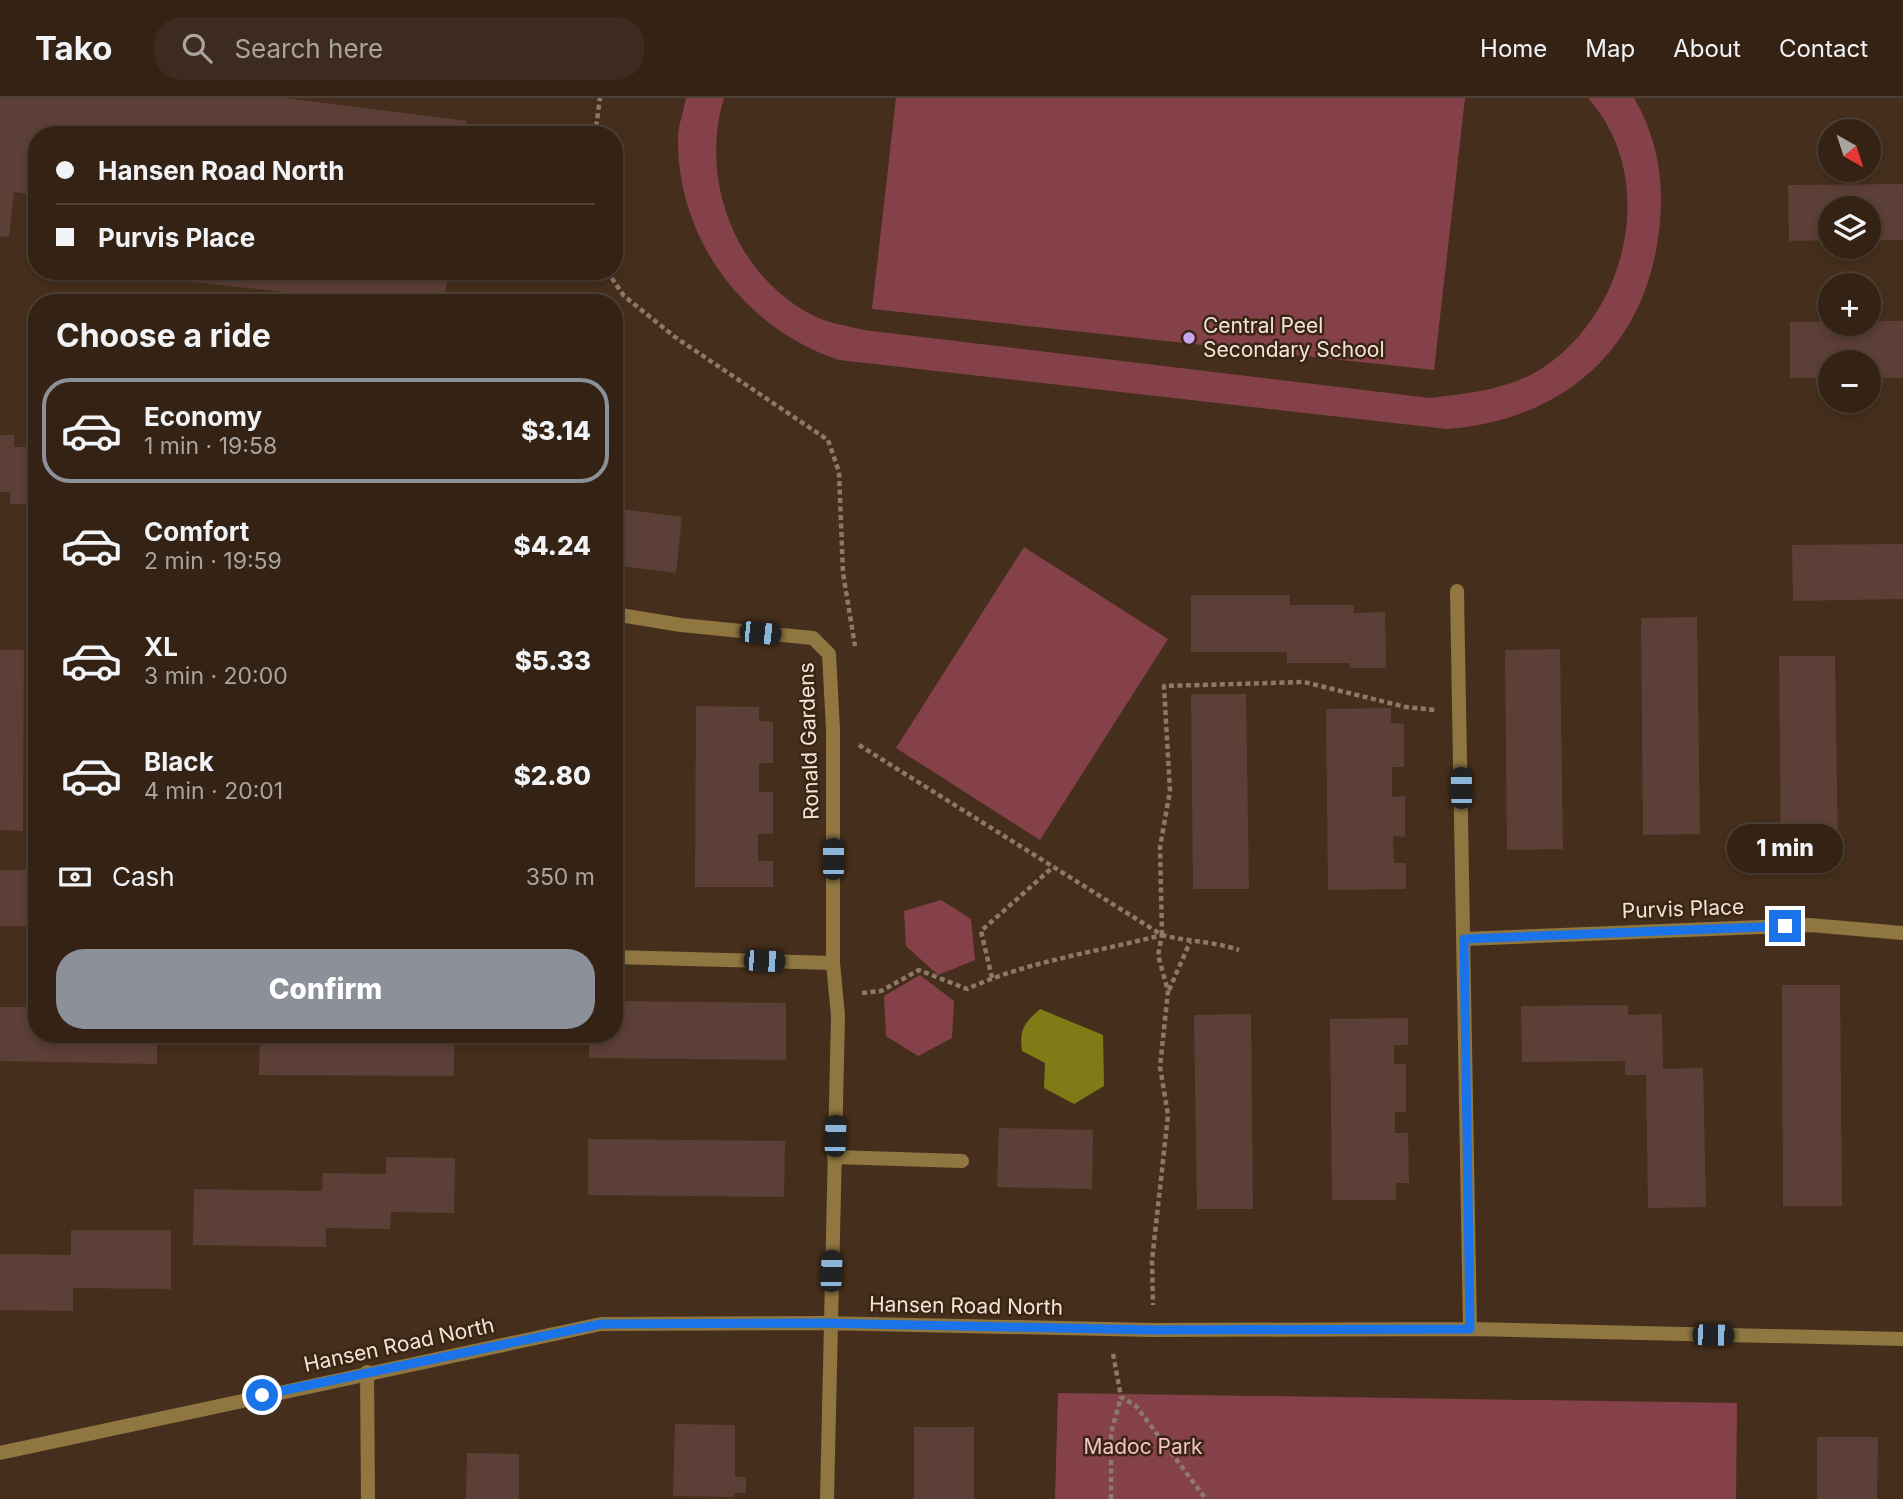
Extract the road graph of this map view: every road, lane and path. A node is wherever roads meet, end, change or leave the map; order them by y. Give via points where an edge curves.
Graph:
1 (600, 98) edge
2 (596, 126) edge
3 (623, 295) edge
4 (1457, 591) dead end
5 (623, 615) edge
6 (829, 654) junction
7 (1460, 713) junction
8 (833, 729) junction
9 (1054, 867) junction
10 (1903, 933) edge
11 (1163, 935) junction
12 (1464, 939) junction
13 (1190, 943) junction
14 (1239, 950) dead end
15 (623, 957) edge
16 (832, 963) junction
17 (992, 978) junction
18 (1168, 991) junction
19 (837, 996) junction
20 (834, 1157) junction
21 (962, 1161) dead end
22 (829, 1324) junction
23 (1470, 1329) junction
24 (1108, 1330) junction
25 (1153, 1330) junction
26 (1903, 1339) edge
27 (367, 1372) junction
28 (1121, 1397) junction
29 (0, 1454) edge
30 (368, 1499) edge
31 (827, 1499) edge
32 (1111, 1499) edge
33 (1206, 1499) edge

1 - 2 path
3 - 6 path via 675,337 828,440 839,472 843,573 856,646
4 - 7 street
5 - 6 street, Ronald Gardens via 813,638
6 - 8 street, Ronald Gardens
7 - 11 path via 1406,707 1304,682 1164,686 1170,790 1160,847
7 - 12 street
8 - 9 path
8 - 16 street, Ronald Gardens
9 - 11 path
9 - 17 path via 982,931
10 - 12 street, Purvis Place via 1810,925
11 - 13 path
11 - 17 path
11 - 18 path via 1158,955
12 - 23 street
13 - 14 path via 1215,941
13 - 18 path
15 - 16 street
16 - 19 street, Ronald Gardens
17 - 19 path via 967,989 919,970 881,991
18 - 25 path via 1160,1067 1168,1115 1152,1261
19 - 20 street, Ronald Gardens
20 - 21 street
20 - 22 street, Ronald Gardens
22 - 24 street, Hansen Road North
22 - 27 street, Hansen Road North via 601,1324
22 - 31 street, Ronald Gardens
23 - 25 street, Hansen Road North
23 - 26 street, Hansen Road North
24 - 25 street, Hansen Road North
24 - 28 path
27 - 29 street, Hansen Road North
27 - 30 street
28 - 32 path via 1111,1433
28 - 33 path via 1136,1406

